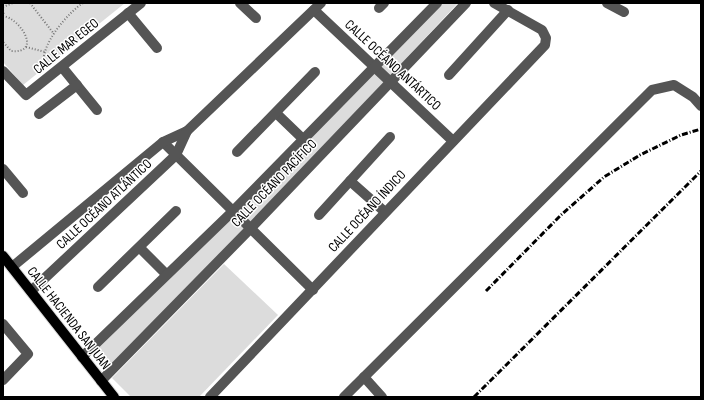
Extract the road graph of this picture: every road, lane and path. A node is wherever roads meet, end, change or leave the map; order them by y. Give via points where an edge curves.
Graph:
1 (13, 3) edge
2 (30, 3) edge
3 (83, 3) edge
4 (141, 3) edge
5 (240, 3) edge
6 (437, 3) edge
7 (466, 3) edge
8 (494, 3) edge
9 (607, 3) edge
10 (317, 6) edge
11 (3, 8) edge
12 (508, 10) junction
13 (624, 12) dead end
14 (128, 13) junction
15 (4, 16) edge
16 (256, 18) dead end
17 (54, 34) junction
18 (3, 42) edge
19 (26, 47) junction
20 (157, 48) dead end
21 (45, 52) junction
22 (62, 67) junction
23 (374, 68) junction
24 (3, 71) edge
25 (315, 72) dead end
26 (449, 75) dead end
27 (390, 82) junction
28 (42, 83) junction
29 (77, 85) junction
30 (701, 106) edge
31 (97, 110) dead end
32 (276, 112) junction
33 (39, 114) dead end
34 (187, 131) junction
35 (390, 137) dead end
36 (303, 139) junction
37 (453, 141) junction
38 (163, 142) junction
39 (236, 152) dead end
40 (176, 155) junction
41 (3, 169) edge
42 (350, 181) junction
43 (23, 193) dead end
44 (176, 211) dead end
45 (233, 211) junction
46 (385, 212) junction
47 (319, 215) dead end
48 (250, 228) junction
49 (140, 248) junction
50 (3, 256) edge
51 (12, 267) junction
52 (166, 274) junction
53 (98, 288) dead end
54 (313, 290) junction
55 (31, 291) junction
56 (3, 324) edge
57 (82, 357) junction
58 (364, 377) junction
59 (3, 380) edge
60 (101, 380) junction
61 (114, 397) edge
62 (210, 397) edge
63 (344, 397) edge
64 (382, 397) edge

1 - 11 path
2 - 17 path
3 - 17 path via 72,10
4 - 14 street, CALLE MAR EGEO
5 - 16 street
6 - 23 street, CALLE OCÉANO PACÍFICO
7 - 27 street, CALLE OCÉANO PACÍFICO
8 - 12 street
9 - 13 street
10 - 23 street, CALLE OCÉANO ANTÁRTICO
10 - 34 street, CALLE OCÉANO ATLÁNTICO
11 - 15 path
12 - 26 street
12 - 37 street, CALLE OCÉANO ÍNDICO via 542,30 546,38 545,45
14 - 20 street
14 - 22 street, CALLE MAR EGEO
15 - 19 path via 11,18 27,36
17 - 21 path
18 - 19 path via 11,51 18,52
19 - 21 path
21 - 28 path
22 - 28 street, CALLE MAR EGEO
22 - 29 street
23 - 27 street, CALLE OCÉANO ANTÁRTICO
23 - 36 street, CALLE OCÉANO PACÍFICO
24 - 28 street, CALLE MAR EGEO via 26,95
25 - 32 street
27 - 37 street, CALLE OCÉANO ANTÁRTICO
27 - 48 street, CALLE OCÉANO PACÍFICO
29 - 31 street
29 - 33 street
30 - 58 street via 693,97 674,85 652,90
32 - 36 street
32 - 39 street
34 - 38 street, CALLE OCÉANO ATLÁNTICO
34 - 40 street, CALLE OCÉANO ATLÁNTICO
35 - 42 street
36 - 45 street, CALLE OCÉANO PACÍFICO
37 - 46 street, CALLE OCÉANO ÍNDICO
38 - 40 street
38 - 51 street, CALLE OCÉANO ATLÁNTICO
40 - 45 street
40 - 55 street, CALLE OCÉANO ATLÁNTICO
41 - 43 street
42 - 46 street
42 - 47 street
44 - 49 street
45 - 48 street
45 - 52 street, CALLE OCÉANO PACÍFICO
46 - 54 street, CALLE OCÉANO ÍNDICO
48 - 54 street
48 - 60 street, CALLE OCÉANO PACÍFICO
49 - 52 street
49 - 53 street
50 - 51 main road, CALLE HACIENDA SAN JUAN
51 - 55 main road, CALLE HACIENDA SAN JUAN
52 - 57 street, CALLE OCÉANO PACÍFICO
54 - 62 street, CALLE OCÉANO ÍNDICO
55 - 57 main road, CALLE HACIENDA SAN JUAN
56 - 59 street via 28,354
57 - 60 main road, CALLE HACIENDA SAN JUAN
58 - 63 street
58 - 64 street
60 - 61 main road, CALLE HACIENDA SAN JUAN

